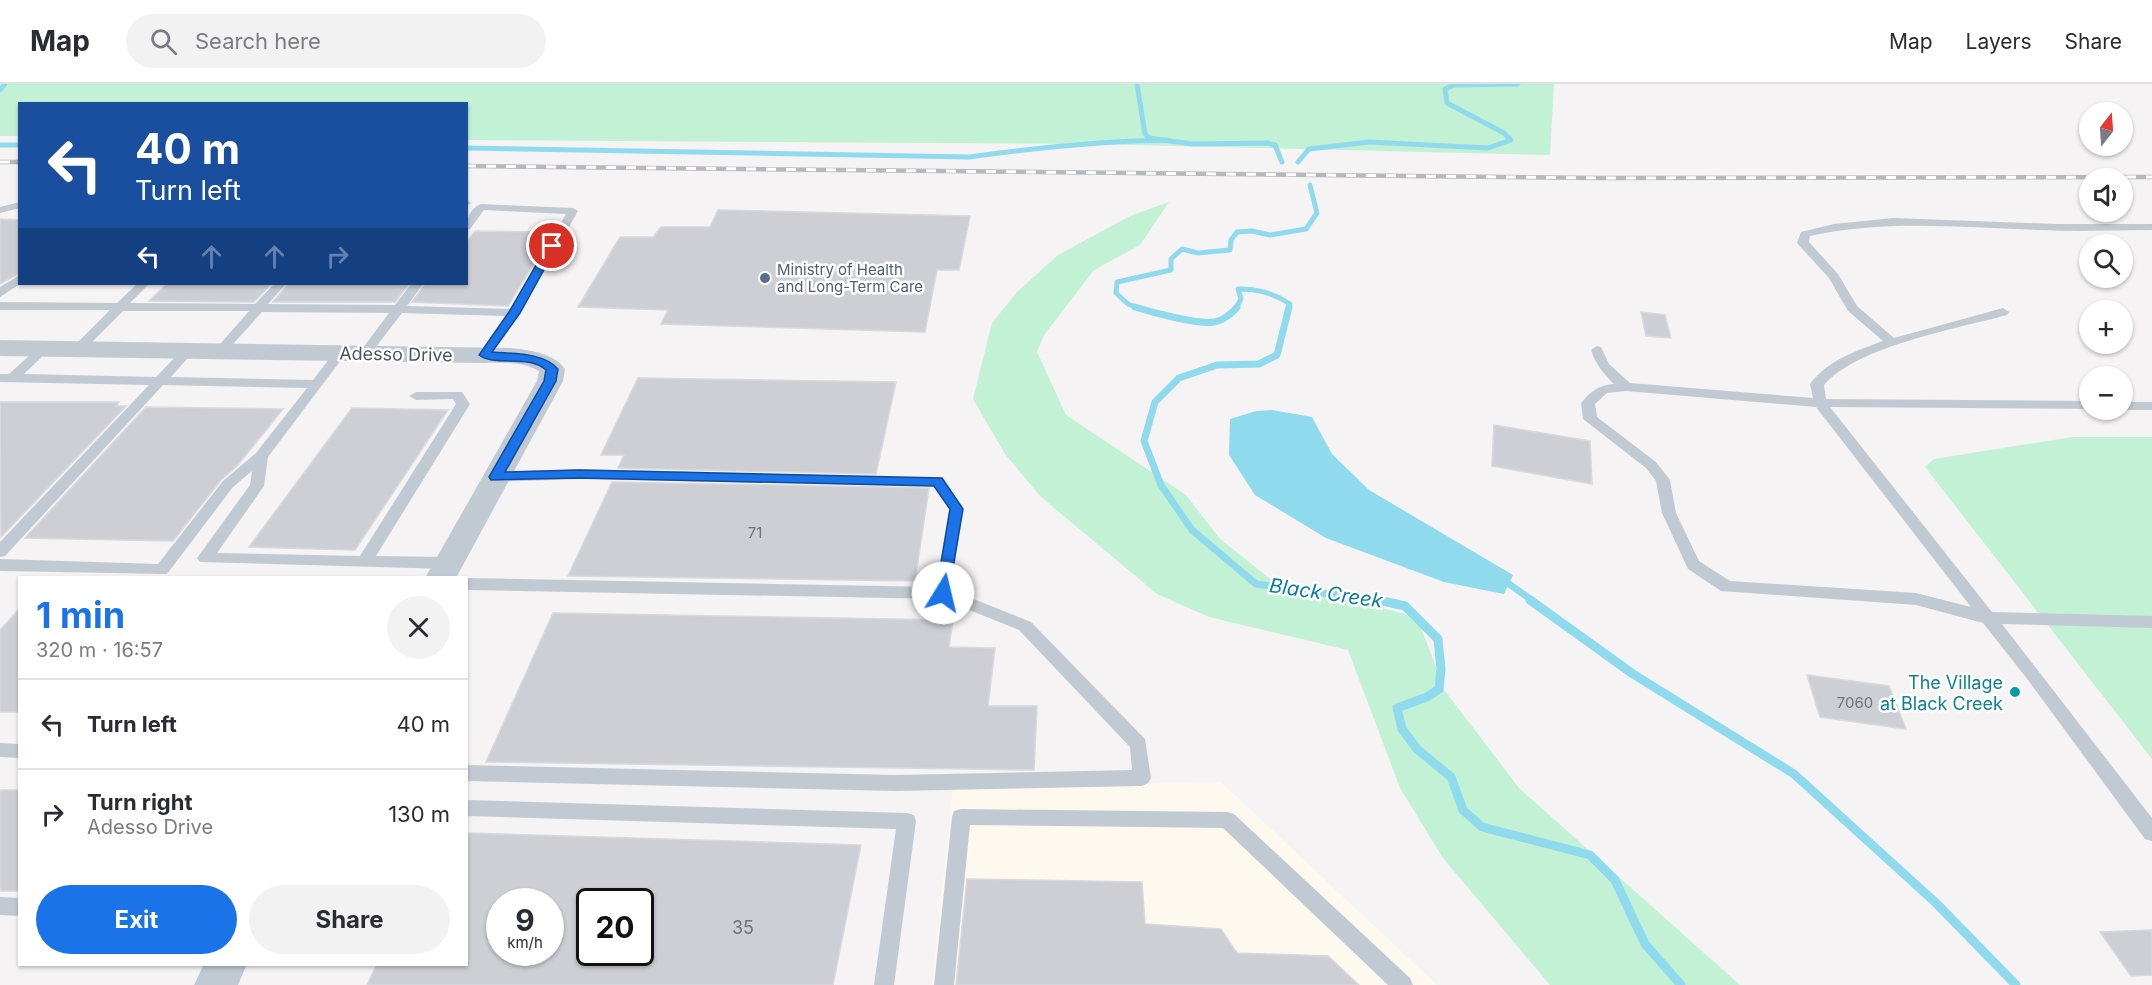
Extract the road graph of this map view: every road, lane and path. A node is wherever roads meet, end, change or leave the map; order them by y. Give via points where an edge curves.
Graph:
1 (18, 206) edge
2 (0, 210) edge
3 (468, 224) edge
4 (2152, 227) edge
5 (18, 280) edge
6 (142, 285) edge
7 (279, 285) edge
8 (416, 285) edge
9 (0, 293) edge
10 (0, 306) edge
11 (118, 307) junction
12 (258, 309) junction
13 (399, 309) junction
14 (2003, 312) dead end
15 (514, 313) junction
16 (1891, 342) junction
17 (44, 348) junction
18 (78, 349) junction
19 (3, 350) edge
20 (1597, 350) dead end
21 (188, 351) junction
22 (220, 351) junction
23 (340, 353) junction
24 (366, 353) junction
25 (484, 355) junction
26 (5, 380) edge
27 (160, 381) junction
28 (316, 384) junction
29 (1626, 387) junction
30 (416, 396) dead end
31 (1820, 403) junction
32 (2079, 405) edge
33 (2133, 406) edge
34 (2152, 406) edge
35 (261, 456) junction
36 (495, 477) junction
37 (0, 552) edge
38 (365, 561) junction
39 (0, 565) edge
40 (444, 570) edge
41 (468, 584) edge
42 (943, 593) junction
43 (1988, 618) junction
44 (2152, 622) edge
45 (0, 750) edge
46 (18, 751) edge
47 (468, 773) edge
48 (468, 808) edge
49 (2152, 833) edge
50 (0, 906) edge
51 (18, 907) edge
52 (226, 966) edge
53 (216, 985) edge
54 (884, 985) edge
55 (944, 985) edge
56 (1403, 985) edge

1 - 2 lane
3 - 15 lane via 481,207 573,210
4 - 16 lane via 1881,222 1805,234 1803,243 1834,276 1852,308
5 - 9 lane
6 - 11 lane
7 - 12 lane
8 - 13 lane
10 - 11 lane
11 - 12 lane
11 - 18 lane
12 - 13 lane
12 - 22 lane
13 - 15 lane
13 - 24 lane
14 - 16 lane
15 - 25 lane
16 - 31 lane via 1849,358 1826,374 1816,384
17 - 18 street, Adesso Drive
17 - 19 street, Adesso Drive
17 - 26 lane
18 - 21 street, Adesso Drive
20 - 29 lane via 1613,376
21 - 22 street, Adesso Drive
21 - 27 lane
22 - 23 street, Adesso Drive
23 - 24 street, Adesso Drive
23 - 28 lane
24 - 25 street, Adesso Drive
25 - 36 street, Adesso Drive via 524,358 545,363 552,369 550,381
26 - 27 lane
27 - 28 lane
27 - 37 lane
28 - 35 lane
29 - 31 lane
29 - 43 lane via 1603,389 1588,403 1590,418 1652,465 1663,480 1669,513 1693,565 1727,587 1916,598
30 - 38 lane via 457,395 463,404
31 - 32 lane
31 - 43 lane
33 - 34 lane
35 - 38 lane via 257,486 205,558
35 - 39 lane via 228,484 162,570
36 - 40 street, Adesso Drive
36 - 42 lane via 579,474 938,481 957,509
38 - 40 lane
41 - 42 lane
42 - 47 lane via 1025,627 1139,744 1142,778 896,783
43 - 44 lane
43 - 49 lane
45 - 46 lane
48 - 54 lane via 907,820
50 - 51 lane
52 - 53 street
55 - 56 lane via 961,817 1227,820

